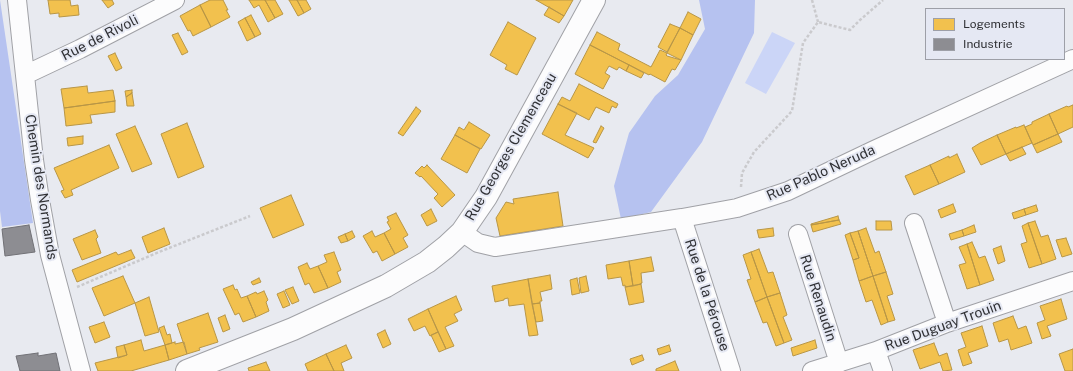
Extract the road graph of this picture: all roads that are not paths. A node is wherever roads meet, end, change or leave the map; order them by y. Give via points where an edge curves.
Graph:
1 (17, 0) edge
2 (174, 0) edge
3 (594, 0) edge
4 (1073, 59) edge
5 (25, 75) junction
6 (682, 218) junction
7 (914, 223) dead end
8 (462, 232) junction
9 (798, 234) dead end
10 (1073, 281) edge
11 (947, 323) junction
12 (876, 351) junction
13 (839, 363) junction
14 (81, 371) edge
15 (187, 371) edge
16 (731, 371) edge
17 (812, 371) edge
18 (883, 371) edge

1 - 5 street, Chemin des Normands
2 - 5 street, Rue de Rivoli
3 - 8 main road, Rue Georges Clemenceau via 486,197
4 - 6 street, Rue Pablo Neruda via 788,191 737,208
5 - 14 street, Chemin des Normands via 35,166 50,255
6 - 8 street, Rue Pablo Neruda via 495,247 478,243
6 - 16 street, Rue de la Pérouse
7 - 11 street
8 - 15 main road, Rue Georges Clemenceau via 427,262 386,286 293,329
9 - 13 street, Rue Renaudin
10 - 11 street, Rue Duguay Trouin
11 - 12 street, Rue Duguay Trouin
12 - 13 street, Rue Duguay Trouin
12 - 18 street
13 - 17 street, Rue Duguay Trouin

